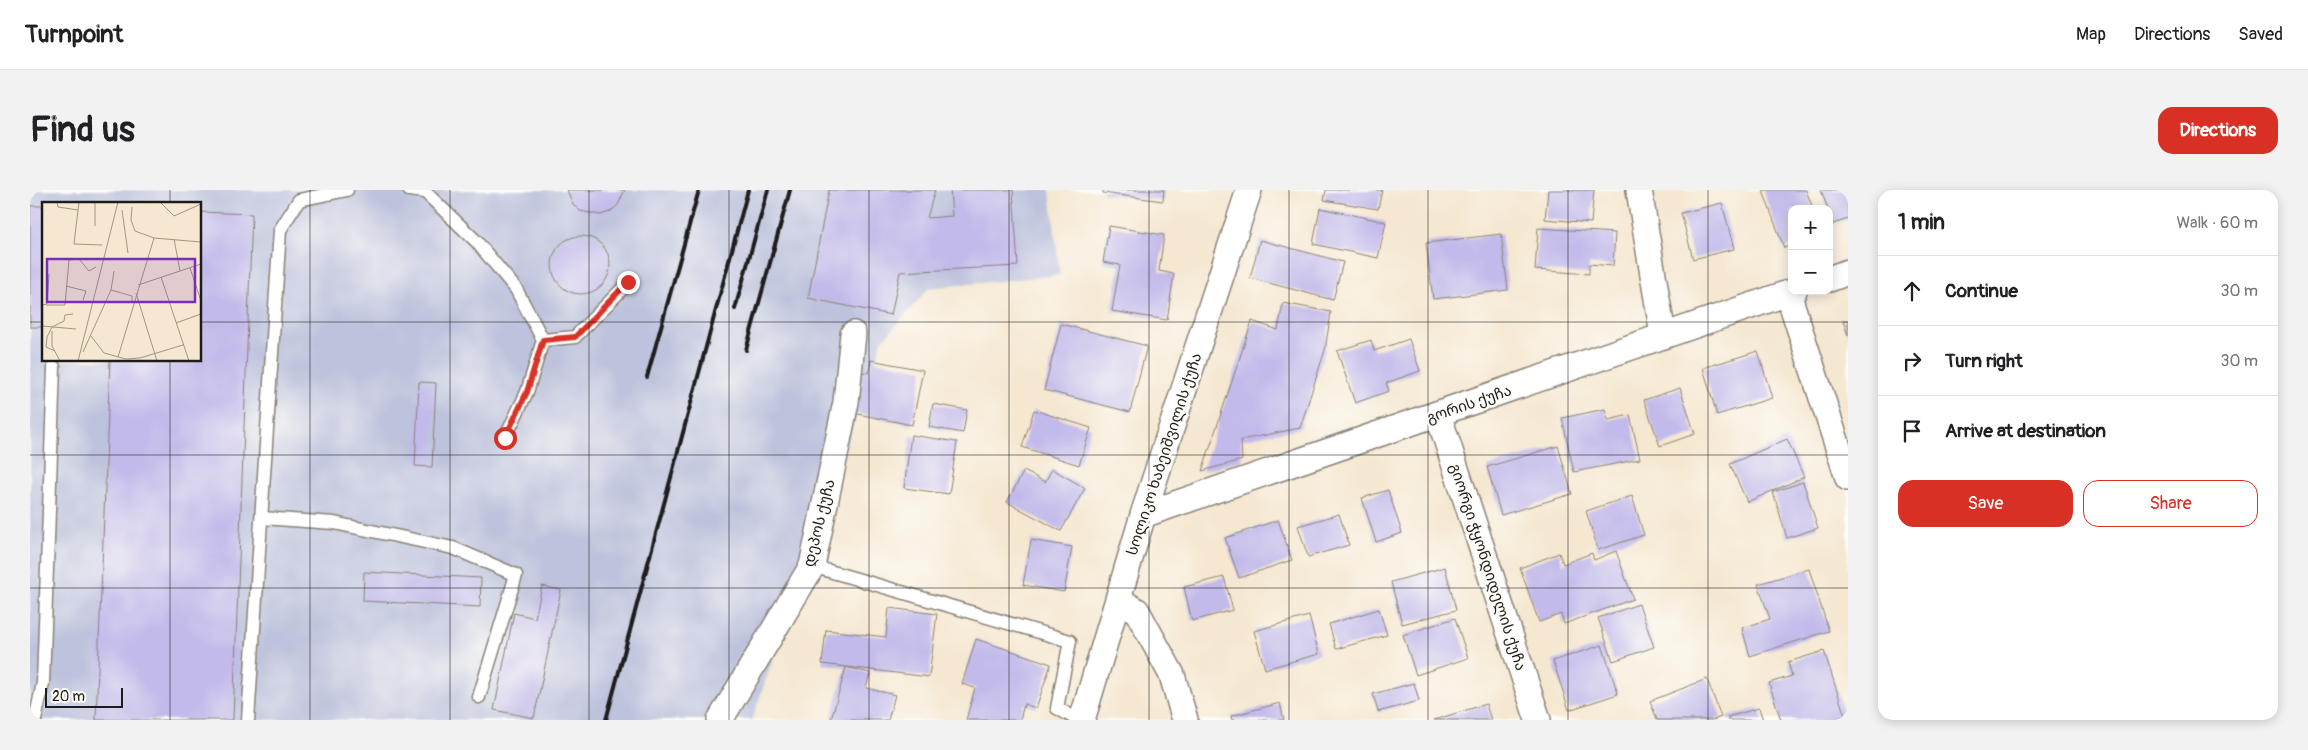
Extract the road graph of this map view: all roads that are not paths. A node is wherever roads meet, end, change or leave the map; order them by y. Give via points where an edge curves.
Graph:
1 (346, 190) edge
2 (409, 190) edge
3 (1249, 190) edge
4 (1639, 190) edge
5 (1848, 272) edge
6 (1833, 278) edge
7 (628, 282) dead end
8 (1788, 293) edge
9 (1792, 295) edge
10 (853, 334) dead end
11 (1664, 335) junction
12 (543, 340) junction
13 (54, 367) dead end
14 (1438, 414) junction
15 (505, 438) dead end
16 (1848, 478) edge
17 (1143, 515) junction
18 (262, 518) junction
19 (812, 566) junction
20 (1119, 600) junction
21 (479, 698) dead end
22 (35, 720) edge
23 (248, 720) edge
24 (720, 720) edge
25 (1078, 720) edge
26 (1082, 720) edge
27 (1185, 720) edge
28 (1538, 720) edge

1 - 18 lane via 298,200 280,230
2 - 12 lane via 425,192 476,241 516,289
3 - 17 street, სოლიკო ხაბეიშვილის ქუჩა
4 - 11 street
5 - 6 street
7 - 12 lane via 575,337
8 - 11 street, გორის ქუჩა
9 - 16 street
10 - 19 street, დეპოს ქუჩა via 846,402
11 - 14 street, გორის ქუჩა
12 - 15 lane via 527,392
13 - 22 lane via 43,683
14 - 17 street, გორის ქუჩა
14 - 28 street, გიორგი ჭყონდიდელის ქუჩა
17 - 20 street, სოლიკო ხაბეიშვილის ქუჩა
18 - 21 lane via 334,523 453,548 516,575
18 - 23 lane
19 - 24 street, დეპოს ქუჩა
19 - 25 lane via 1070,641 1057,708
20 - 26 street, სოლიკო ხაბეიშვილის ქუჩა
20 - 27 street via 1137,611 1164,659

